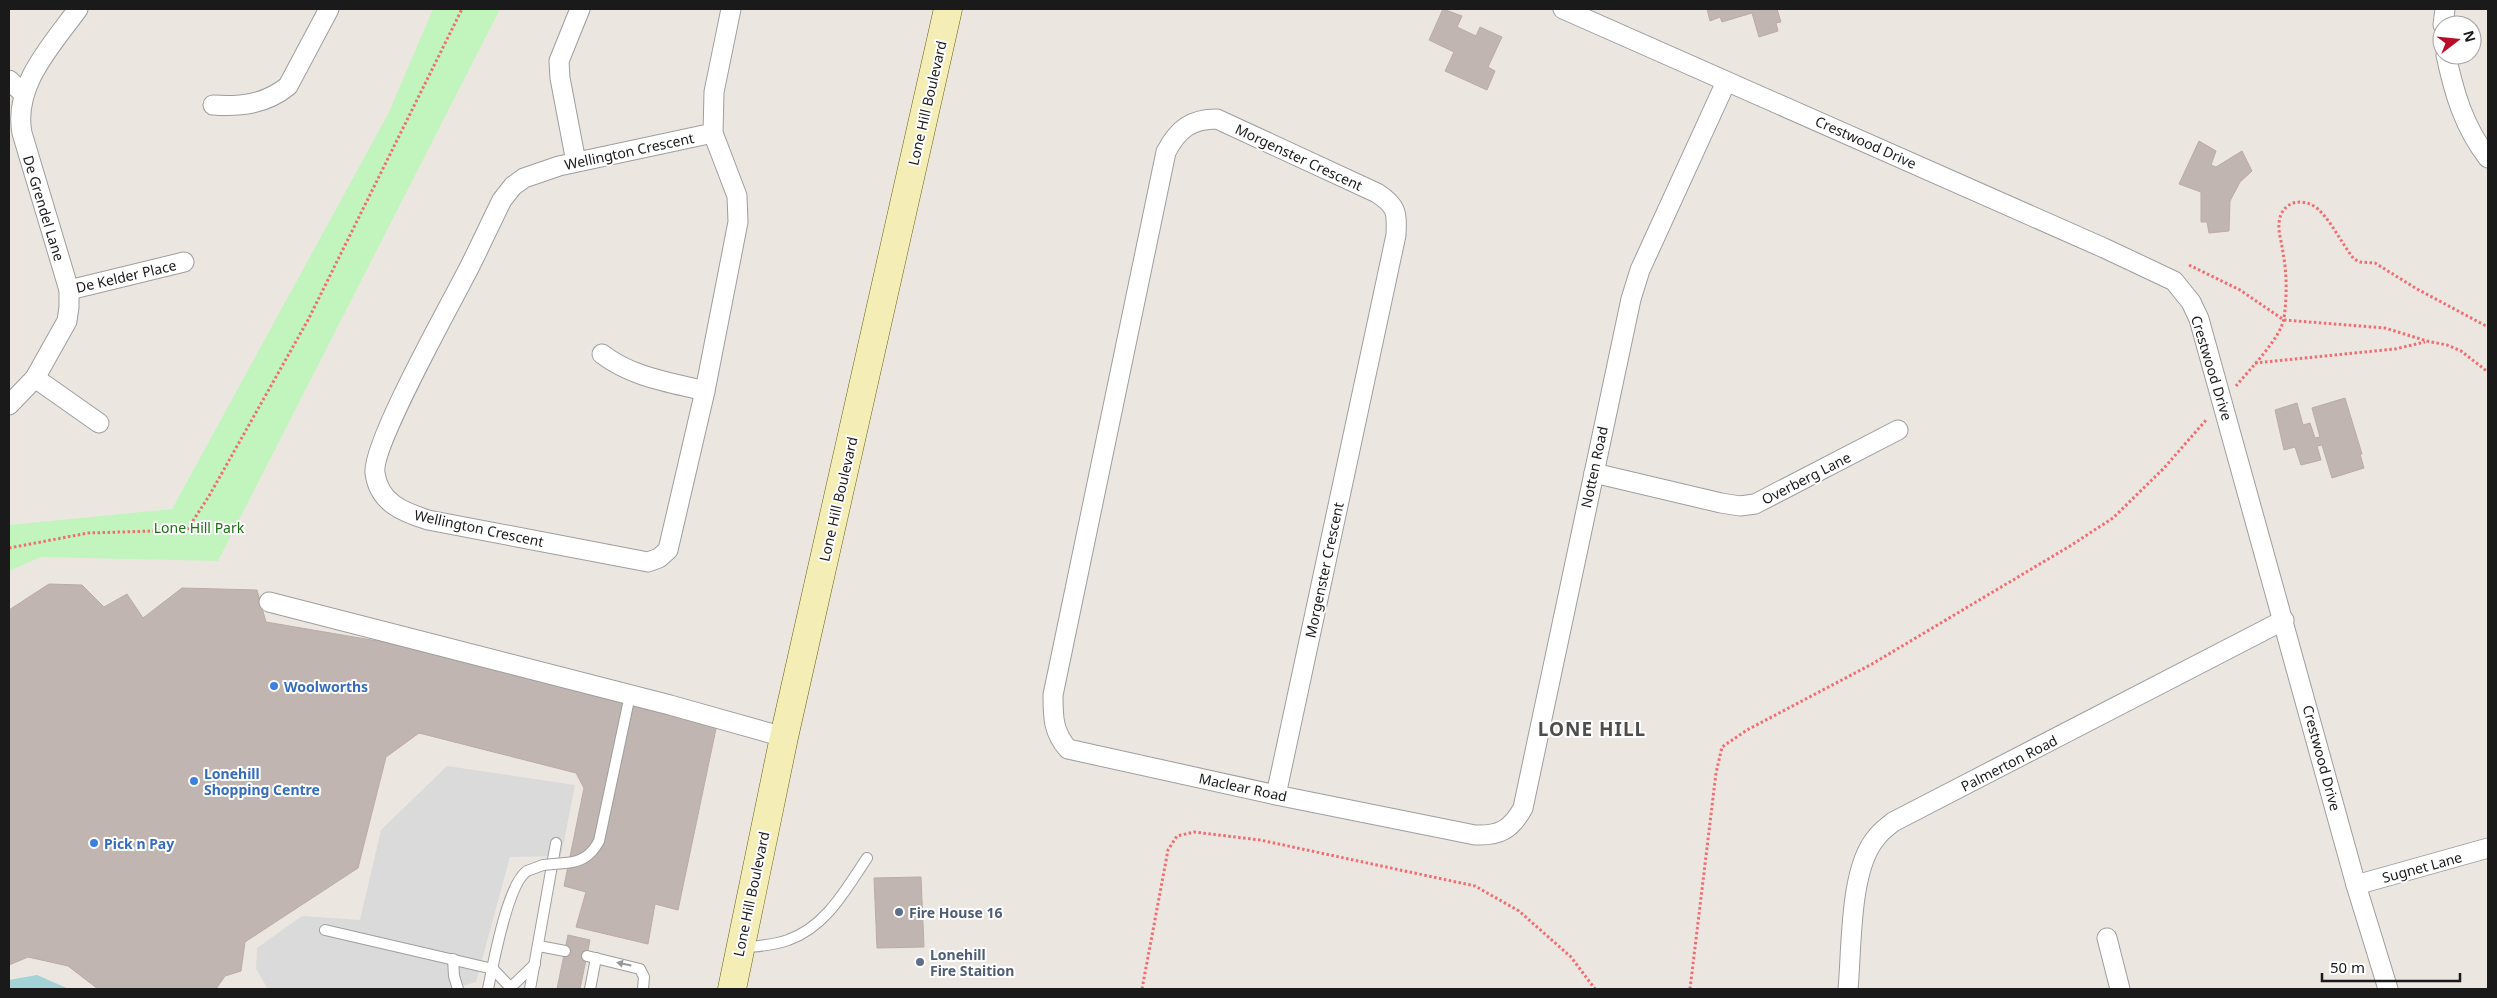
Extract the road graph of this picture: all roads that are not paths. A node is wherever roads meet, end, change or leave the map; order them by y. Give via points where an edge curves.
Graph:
1 (78, 9) edge
2 (329, 9) edge
3 (580, 9) edge
4 (731, 9) edge
5 (948, 9) edge
6 (1563, 9) edge
7 (2448, 65) edge
8 (9, 80) edge
9 (1726, 82) junction
10 (24, 94) junction
11 (213, 106) dead end
12 (713, 133) junction
13 (2488, 158) edge
14 (576, 162) junction
15 (184, 262) dead end
16 (69, 290) junction
17 (602, 354) dead end
18 (35, 378) junction
19 (704, 391) junction
20 (9, 405) edge
21 (99, 423) dead end
22 (1898, 430) dead end
23 (1594, 473) junction
24 (269, 602) dead end
25 (2284, 620) junction
26 (630, 695) junction
27 (1053, 695) joint
28 (784, 737) junction
29 (1276, 795) junction
30 (1475, 835) joint
31 (556, 843) dead end
32 (2488, 848) edge
33 (867, 858) dead end
34 (2356, 885) junction
35 (325, 930) dead end
36 (2107, 938) dead end
37 (539, 946) junction
38 (740, 948) junction
39 (565, 951) dead end
40 (453, 958) junction
41 (535, 964) junction
42 (493, 969) junction
43 (458, 989) edge
44 (488, 989) edge
45 (511, 989) edge
46 (530, 989) edge
47 (590, 989) edge
48 (643, 989) edge
49 (732, 989) edge
50 (1848, 989) edge
51 (2120, 989) edge
52 (2388, 989) edge

1 - 10 street, De Grendel Lane via 39,63
2 - 11 street via 288,86 281,92 256,103
3 - 14 street via 559,61
4 - 12 street, Wellington Crescent via 714,92
5 - 28 street, Lone Hill Boulevard
6 - 9 street, Crestwood Drive
7 - 13 street via 2454,92 2472,138
8 - 10 street
9 - 23 street, Notten Road via 1640,270 1621,337
9 - 25 street, Crestwood Drive via 2174,281 2191,302 2199,319
10 - 16 street, De Grendel Lane via 20,108 22,133
12 - 14 street, Wellington Crescent
12 - 19 street, Wellington Crescent via 737,196 739,214
14 - 19 street, Wellington Crescent via 524,178 502,200 409,384 376,457 377,483 386,499 402,512 428,520 648,562 660,558 672,542
15 - 16 street, De Kelder Place
16 - 18 street, De Grendel Lane via 67,321
17 - 19 street via 640,376
18 - 20 street, De Grendel Lane
18 - 21 street
22 - 23 street, Overberg Lane via 1755,504 1721,503
23 - 30 street, Notten Road via 1522,808 1516,821 1505,832
24 - 26 street
25 - 34 street, Crestwood Drive
25 - 50 street, Palmerton Road via 1893,822 1875,838 1857,880
26 - 28 street
26 - 42 lane, bridge via 599,841 587,857 577,862 543,865 520,878 508,905
27 - 29 street, Maclear Road via 1055,728 1068,749
27 - 29 street, Morgenster Crescent via 1166,152 1185,127 1201,119 1217,119 1377,192 1391,202 1397,215 1394,245
28 - 38 street, Lone Hill Boulevard
29 - 30 street, Maclear Road
31 - 37 lane
32 - 34 street, Sugnet Lane
33 - 38 lane via 834,906 807,930 788,940
34 - 52 street, Crestwood Drive
35 - 40 lane
36 - 51 street
37 - 39 lane
37 - 41 lane
38 - 49 street, Lone Hill Boulevard
40 - 42 lane
40 - 43 lane
41 - 45 lane
41 - 46 lane
42 - 44 lane
42 - 45 lane
48 -> 47 lane via 644,977 640,969 591,957

